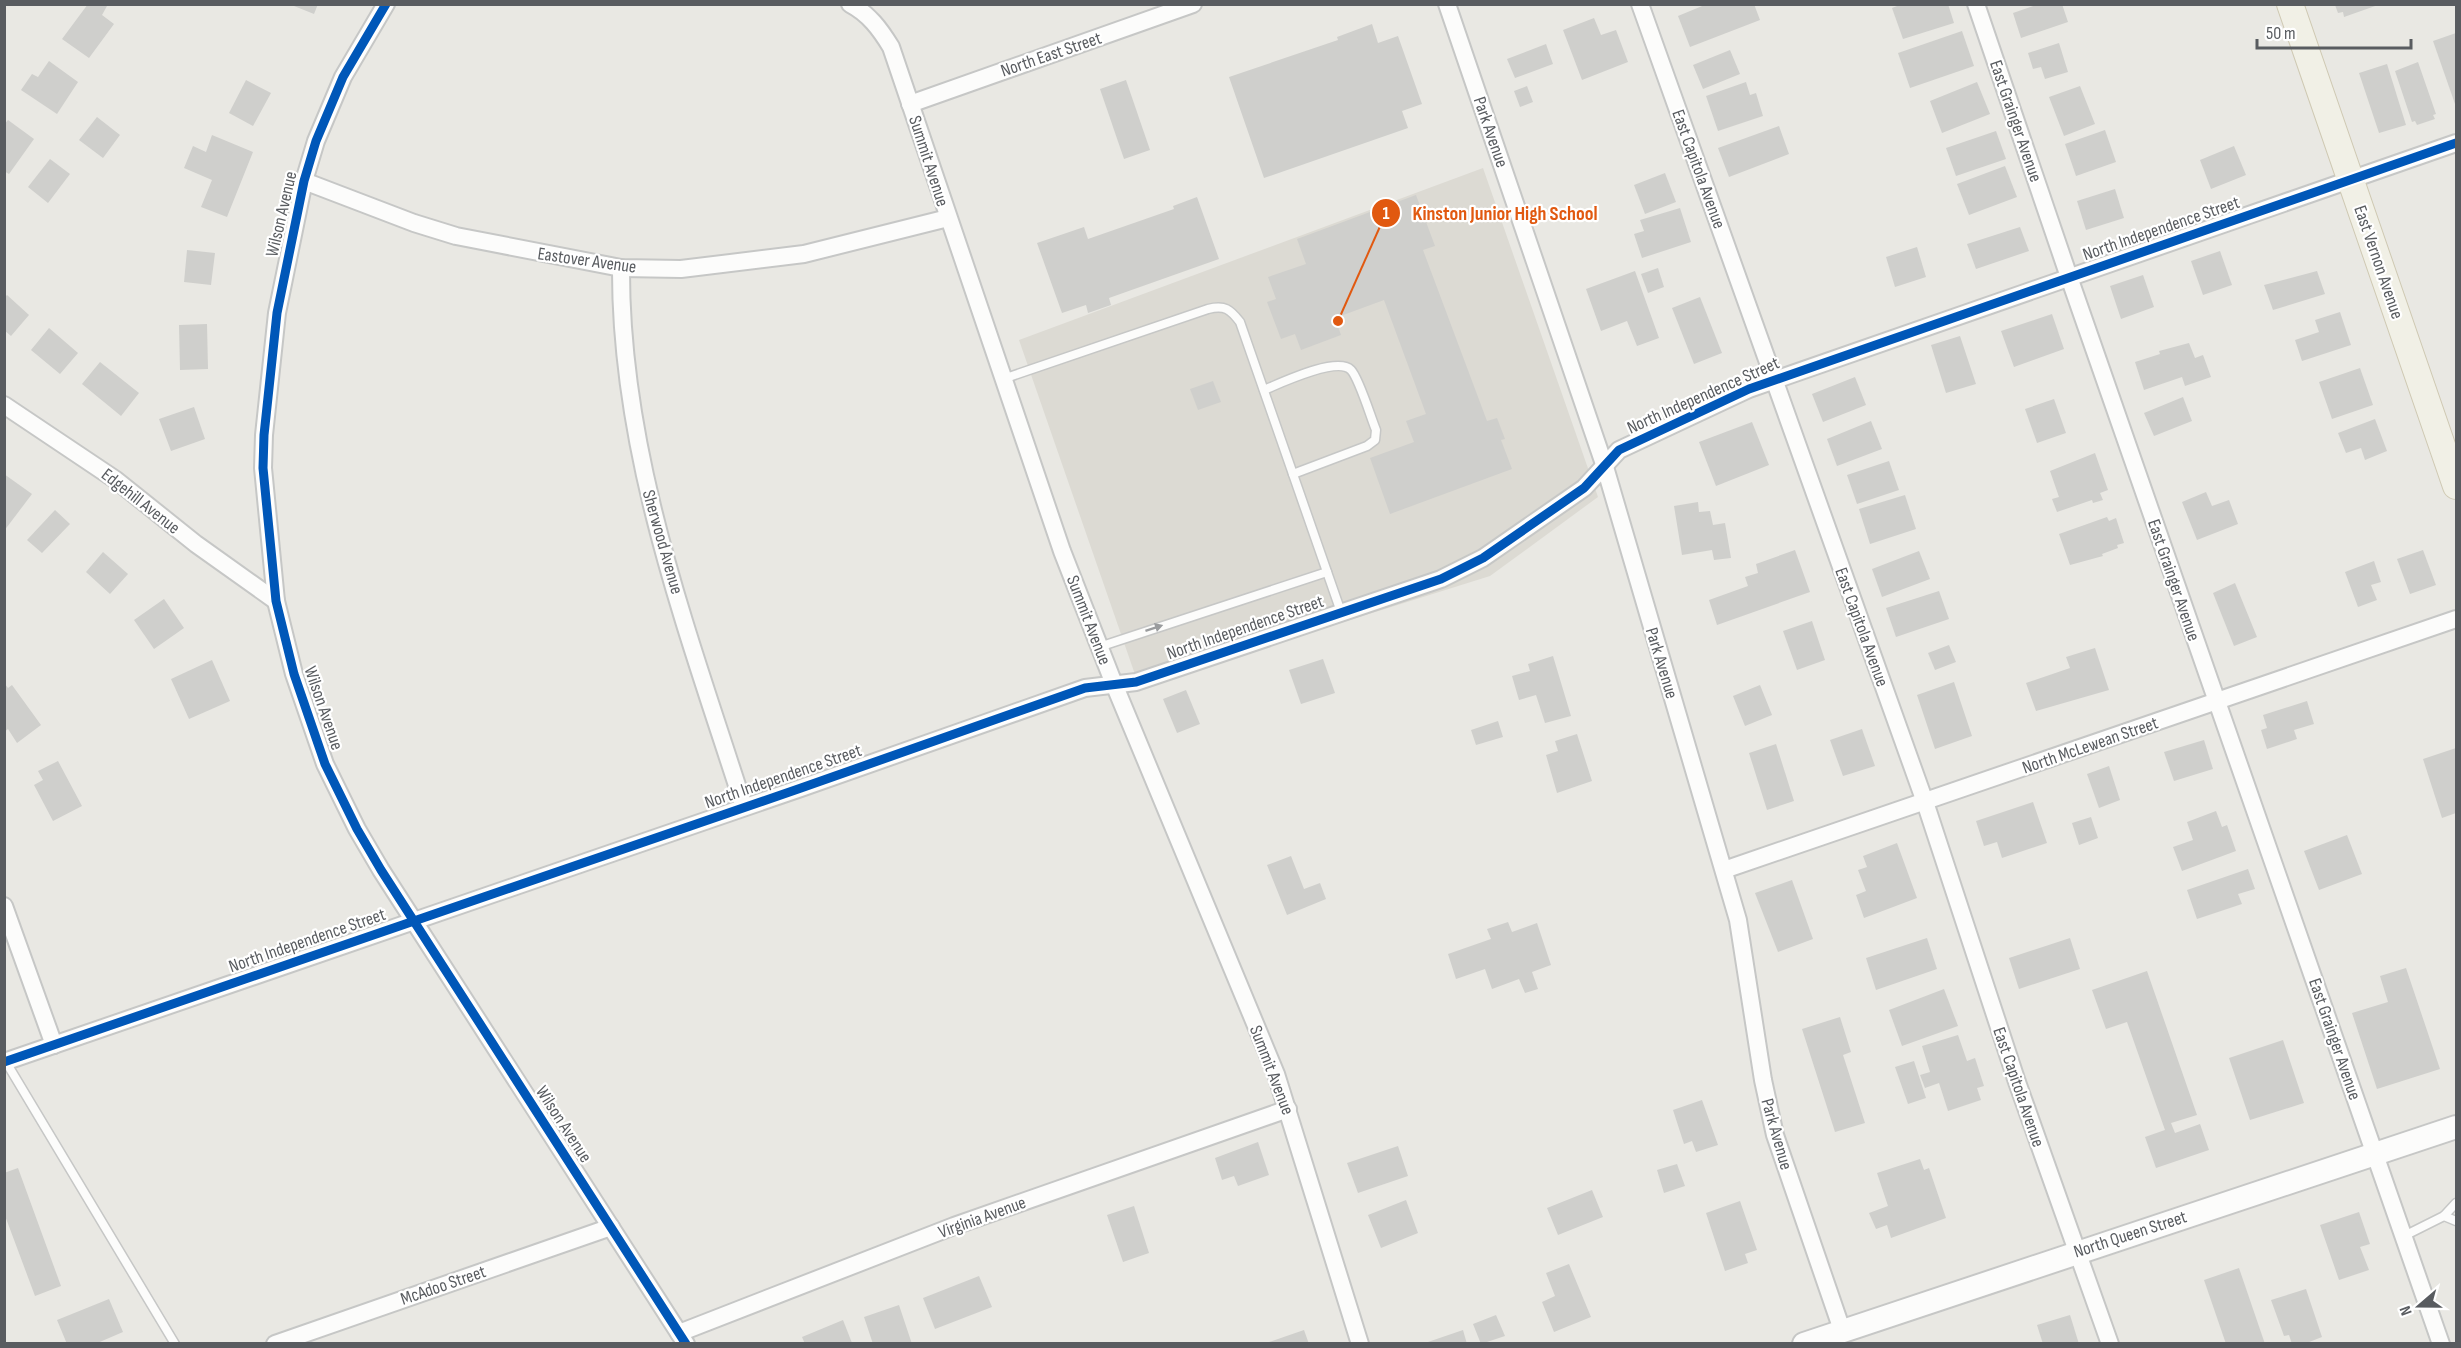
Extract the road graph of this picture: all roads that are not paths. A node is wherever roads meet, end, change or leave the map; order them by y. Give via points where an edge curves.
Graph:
1 (386, 4) edge
2 (850, 4) edge
3 (1193, 4) edge
4 (1447, 4) edge
5 (1640, 4) edge
6 (1976, 4) edge
7 (2290, 4) edge
8 (910, 104) junction
9 (2457, 143) edge
10 (304, 181) junction
11 (2351, 181) junction
12 (948, 218) junction
13 (621, 268) junction
14 (2069, 277) junction
15 (1003, 379) junction
16 (1774, 380) junction
17 (1263, 390) junction
18 (4, 405) edge
19 (1605, 467) junction
20 (1293, 474) junction
21 (2455, 475) edge
22 (1327, 572) junction
23 (276, 601) junction
24 (1341, 612) junction
25 (2457, 619) edge
26 (1099, 647) junction
27 (1114, 684) junction
28 (2217, 702) junction
29 (1925, 802) junction
30 (744, 807) junction
31 (1724, 870) junction
32 (4, 906) edge
33 (414, 920) junction
34 (54, 1045) junction
35 (5, 1062) edge
36 (1288, 1109) junction
37 (2457, 1127) edge
38 (2375, 1155) junction
39 (2457, 1203) edge
40 (2444, 1216) junction
41 (2457, 1221) edge
42 (611, 1227) junction
43 (2404, 1236) junction
44 (2077, 1251) junction
45 (1842, 1330) junction
46 (682, 1338) edge
47 (304, 1339) edge
48 (175, 1344) edge
49 (275, 1344) edge
50 (1360, 1344) edge
51 (1804, 1344) edge
52 (2110, 1344) edge
53 (2441, 1344) edge

1 - 10 street, Wilson Avenue via 343,76
2 - 8 street, Summit Avenue via 879,27 891,46
3 - 8 street, North East Street
4 - 19 street, Park Avenue
5 - 16 street, East Capitola Avenue
6 - 14 street, East Grainger Avenue
7 - 11 main road, East Vernon Avenue
8 - 12 street, Summit Avenue
9 - 11 street, North Independence Street
10 - 13 street, Eastover Avenue via 456,236
10 - 23 street, Wilson Avenue via 277,314 264,435 263,468
11 - 14 street, North Independence Street
11 - 21 main road, East Vernon Avenue
12 - 13 street, Eastover Avenue via 804,254 681,269
12 - 15 street, Summit Avenue
13 - 30 street, Sherwood Avenue via 631,400 644,477
14 - 16 street, North Independence Street
14 - 28 street, East Grainger Avenue
15 - 17 lane via 1219,307 1230,310 1240,322
15 - 26 street, Summit Avenue
16 - 19 street, North Independence Street via 1619,450
16 - 29 street, East Capitola Avenue
17 - 20 lane
17 - 20 lane via 1340,364 1353,372 1376,430 1376,440 1367,446
18 - 23 street, Edgehill Avenue via 116,480
19 - 24 street, North Independence Street via 1584,488 1483,558 1441,579
19 - 31 street, Park Avenue
20 - 22 lane
22 - 24 lane
26 -> 22 lane
23 - 33 street, Wilson Avenue via 294,674 325,764 357,829
24 - 27 street, North Independence Street via 1136,682
25 - 28 street, North McLewean Street
26 - 27 street, Summit Avenue
27 - 30 street, North Independence Street via 1085,688
27 - 36 street, Summit Avenue
28 - 29 street, North McLewean Street
28 - 38 street, East Grainger Avenue
29 - 31 street, North McLewean Street
29 - 44 street, East Capitola Avenue
30 - 33 street, North Independence Street
31 - 45 street, Park Avenue via 1738,920 1773,1126
32 - 34 street
33 - 34 street, North Independence Street
33 - 42 street, Wilson Avenue
34 - 35 street, North Independence Street
35 - 48 lane
36 - 46 street, Virginia Avenue via 954,1226
36 - 50 street, Summit Avenue
37 - 38 main road, North Queen Street
38 - 43 street, East Grainger Avenue
38 - 44 main road, North Queen Street
39 - 40 lane
40 - 41 lane
40 - 43 lane
42 - 46 street, Wilson Avenue
42 - 47 street, McAdoo Street
43 - 53 street, East Grainger Avenue
44 - 45 main road, North Queen Street
44 - 52 street, East Capitola Avenue
45 - 51 main road, North Queen Street
47 - 49 street, McAdoo Street

